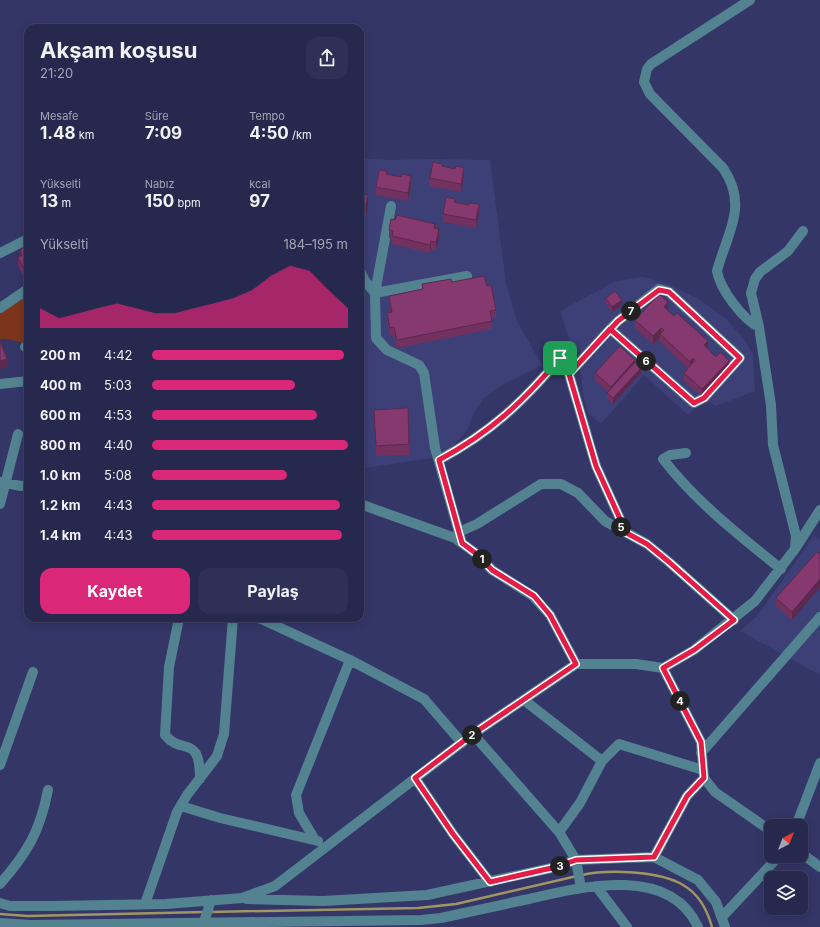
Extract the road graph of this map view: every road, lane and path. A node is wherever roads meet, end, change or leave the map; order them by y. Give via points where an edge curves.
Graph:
1 (750, 0) edge
2 (391, 206) dead end
3 (803, 231) dead end
4 (24, 241) edge
5 (0, 253) edge
6 (467, 276) dead end
7 (364, 280) edge
8 (24, 292) edge
9 (375, 293) junction
10 (0, 308) edge
11 (759, 327) junction
12 (610, 329) junction
13 (569, 374) junction
14 (24, 381) edge
15 (0, 384) edge
16 (18, 434) dead end
17 (686, 453) dead end
18 (439, 460) junction
19 (3, 483) edge
20 (24, 486) edge
21 (0, 504) edge
22 (364, 505) edge
23 (820, 510) edge
24 (621, 530) junction
25 (458, 532) junction
26 (462, 543) junction
27 (796, 550) junction
28 (781, 569) junction
29 (820, 617) edge
30 (734, 620) junction
31 (178, 622) edge
32 (233, 622) edge
33 (269, 622) edge
34 (350, 660) junction
35 (576, 664) junction
36 (663, 668) junction
37 (33, 672) dead end
38 (524, 700) junction
39 (473, 734) junction
40 (462, 743) junction
41 (701, 753) junction
42 (602, 761) junction
43 (0, 764) edge
44 (820, 766) edge
45 (704, 774) junction
46 (415, 778) junction
47 (200, 779) junction
48 (48, 790) dead end
49 (181, 806) junction
50 (799, 819) edge
51 (764, 826) edge
52 (559, 832) junction
53 (315, 840) junction
54 (330, 844) junction
55 (654, 857) junction
56 (808, 858) edge
57 (576, 860) junction
58 (773, 863) edge
59 (820, 867) edge
60 (490, 882) junction
61 (0, 884) edge
62 (596, 886) junction
63 (581, 888) junction
64 (242, 898) junction
65 (211, 900) junction
66 (0, 903) edge
67 (145, 904) junction
68 (723, 922) edge
69 (0, 923) edge
70 (441, 923) edge
71 (201, 924) edge
72 (365, 924) edge
73 (256, 925) edge
74 (628, 927) edge
75 (698, 927) edge

1 - 11 street via 652,64 646,69 644,82 650,94 730,178 735,191 735,215 717,271 718,281 746,318
2 - 9 street
3 - 11 street via 788,251 760,272 755,279 751,293
4 - 5 street
6 - 9 street
7 - 9 street
8 - 10 street
9 - 18 street via 376,338 386,350 419,365 424,373
11 - 27 street via 771,404 773,445 796,536
12 - 12 street via 659,290 669,292 740,358 704,398 694,403
12 - 13 street
13 - 18 street via 560,358 512,410 467,445
13 - 24 street via 596,466 621,521
14 - 15 street
16 - 19 street
17 - 28 street via 670,455 663,459 725,525
18 - 25 street
19 - 20 street
19 - 21 street
22 - 26 street via 455,538
23 - 27 street
24 - 25 street via 598,515 572,489 561,484 548,483 541,484 477,524
24 - 30 street via 647,544
25 - 26 street
26 - 35 street via 492,570 534,596 550,615
27 - 28 street
28 - 30 street via 755,601
29 - 41 street
30 - 36 street via 694,650
31 - 47 street via 169,667 165,736 169,741 190,747 200,760
32 - 47 street via 224,734 217,756
33 - 34 street
34 - 40 street via 424,699
34 - 53 street via 296,795 299,814
35 - 36 street via 636,664
35 - 38 street
36 - 41 street via 701,742
37 - 43 street
38 - 39 street
38 - 42 street
39 - 40 street
39 - 52 street
40 - 46 street
41 - 45 street
42 - 45 street via 619,744
42 - 52 street via 580,803
44 - 50 street
45 - 51 street via 715,792
45 - 55 street via 687,796
46 - 54 street
46 - 60 street
47 - 49 street
48 - 61 street via 38,831
49 - 53 street via 220,818
49 - 67 street
52 - 57 street
53 - 54 street
54 - 64 street via 276,886
55 - 57 street
55 - 68 street via 698,880 716,902
56 - 59 street
57 - 60 street
57 - 63 street
58 - 68 street
60 - 64 street via 427,896 323,901
62 - 63 street
62 - 74 street
62 - 75 street via 632,886 652,889 667,895 692,914
63 - 70 street
64 - 65 street
65 - 67 street
65 - 71 street
66 - 67 street via 10,906
69 - 71 street
70 - 72 street
71 - 73 street
72 - 73 street

